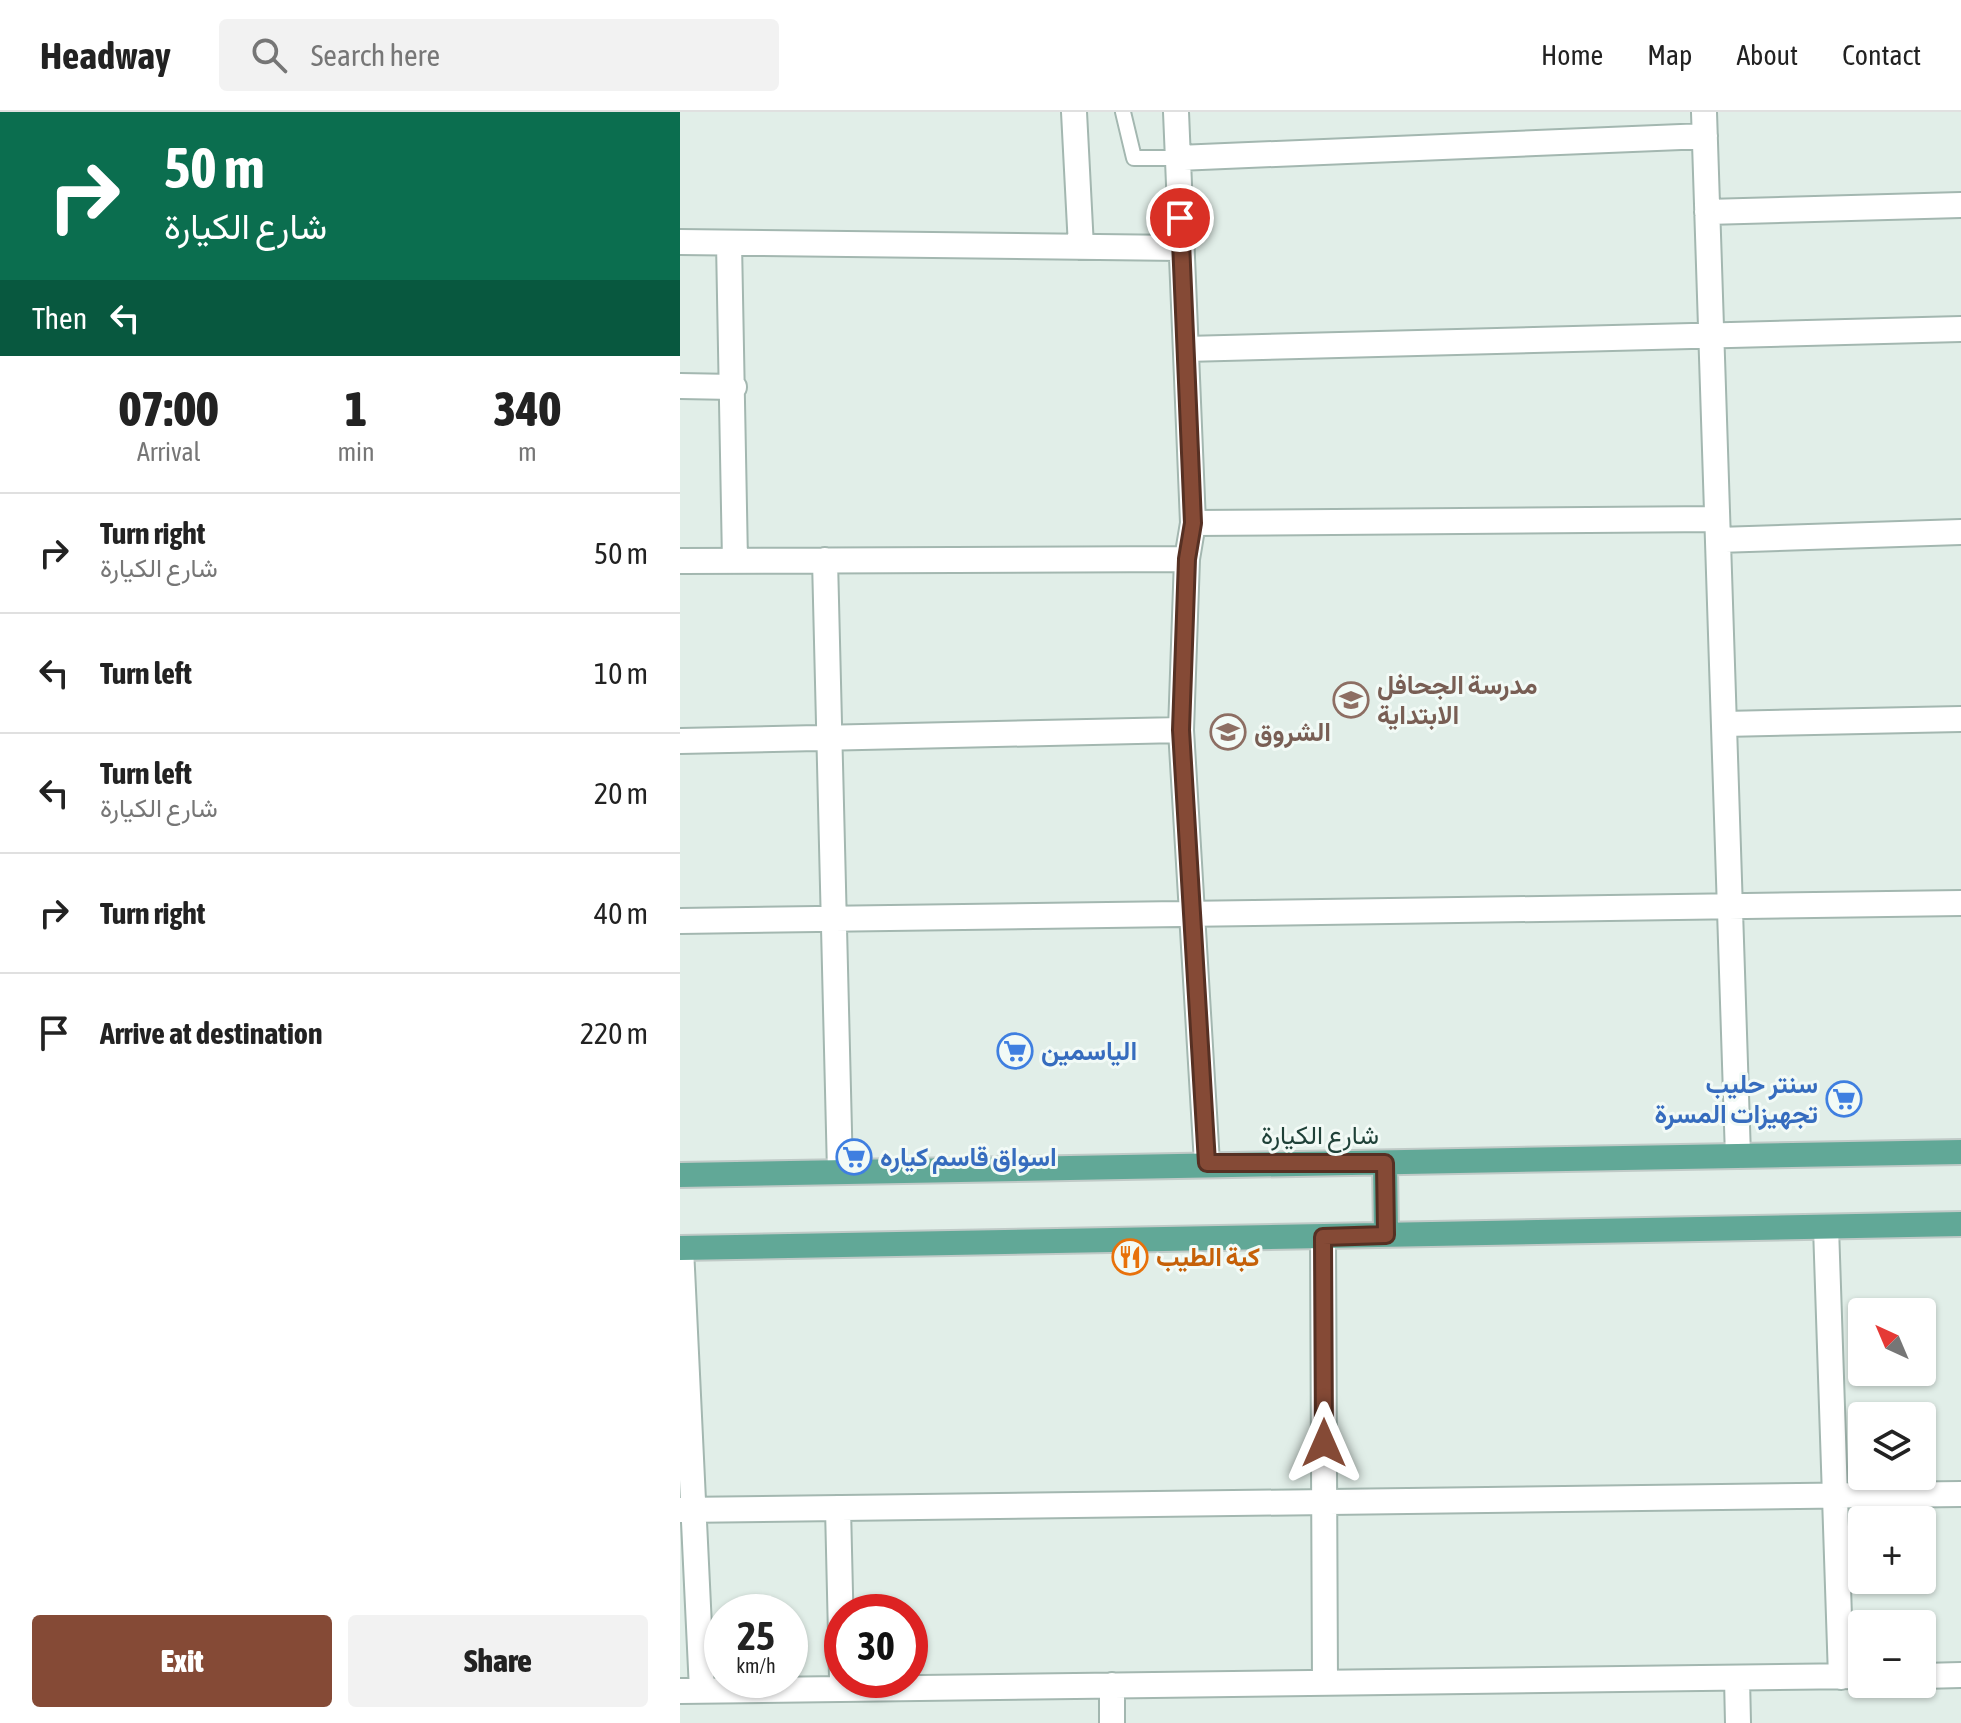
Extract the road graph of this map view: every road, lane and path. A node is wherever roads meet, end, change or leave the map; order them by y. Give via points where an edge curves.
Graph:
1 (1074, 112) edge
2 (1123, 112) edge
3 (1176, 112) edge
4 (1704, 124) edge
5 (1178, 158) junction
6 (1961, 205) edge
7 (1707, 212) junction
8 (680, 242) edge
9 (729, 243) junction
10 (1081, 247) junction
11 (1181, 248) junction
12 (1961, 329) edge
13 (1711, 335) junction
14 (1186, 349) junction
15 (680, 386) edge
16 (734, 387) junction
17 (1193, 523) junction
18 (1718, 530) junction
19 (1961, 532) edge
20 (1187, 559) junction
21 (825, 560) junction
22 (680, 561) edge
23 (735, 561) junction
24 (1961, 719) edge
25 (1724, 724) junction
26 (1181, 730) junction
27 (829, 738) junction
28 (680, 741) edge
29 (1961, 903) edge
30 (1730, 906) junction
31 (1192, 914) junction
32 (834, 919) junction
33 (680, 921) edge
34 (1961, 1152) edge
35 (1738, 1156) junction
36 (1207, 1163) junction
37 (1385, 1163) junction
38 (840, 1172) junction
39 (680, 1175) edge
40 (1961, 1224) edge
41 (1826, 1227) junction
42 (1386, 1235) junction
43 (1323, 1237) junction
44 (680, 1248) edge
45 (1961, 1494) edge
46 (1833, 1495) junction
47 (1324, 1502) junction
48 (838, 1508) junction
49 (688, 1510) edge
50 (840, 1594) edge
51 (1848, 1638) edge
52 (1961, 1675) edge
53 (1848, 1676) edge
54 (1936, 1676) edge
55 (1737, 1678) junction
56 (824, 1683) edge
57 (928, 1683) edge
58 (1325, 1683) junction
59 (1112, 1685) junction
60 (691, 1690) edge
61 (1112, 1723) edge
62 (1738, 1723) edge

1 - 10 street
2 - 5 lane via 1134,158
3 - 5 street
4 - 5 street
4 - 7 street
5 - 11 street
6 - 7 street
7 - 13 street
8 - 9 street
9 - 10 street
9 - 16 street
10 - 11 street
11 - 14 street
12 - 13 street
13 - 14 street
13 - 18 street
14 - 17 street
15 - 16 street
16 - 23 street
17 - 18 street
17 - 20 street
18 - 19 street
18 - 25 street
20 - 21 street
20 - 26 street
21 - 23 street
21 - 27 street
22 - 23 street
24 - 25 street
25 - 30 street
26 - 27 street
26 - 31 street
27 - 28 street
27 - 32 street
29 - 30 street
30 - 31 street
30 - 35 street
31 - 32 street
31 - 36 street
32 - 33 street
32 - 38 street
34 - 35 main road, شارع الكيارة
35 - 37 main road, شارع الكيارة
36 - 37 main road, شارع الكيارة
36 - 38 main road, شارع الكيارة
37 - 42 main road
38 - 39 main road, شارع الكيارة
40 - 41 main road
41 - 42 main road
41 - 46 street
42 - 43 main road
43 - 44 main road
43 - 47 street
44 - 49 street
45 - 46 street
46 - 47 street
46 - 51 street
47 - 48 street
47 - 58 street
48 - 49 street
48 - 50 street
49 - 60 street
52 - 54 street
53 - 55 street
55 - 58 street
55 - 62 street
56 - 60 street
57 - 59 street
58 - 59 street
59 - 61 street

